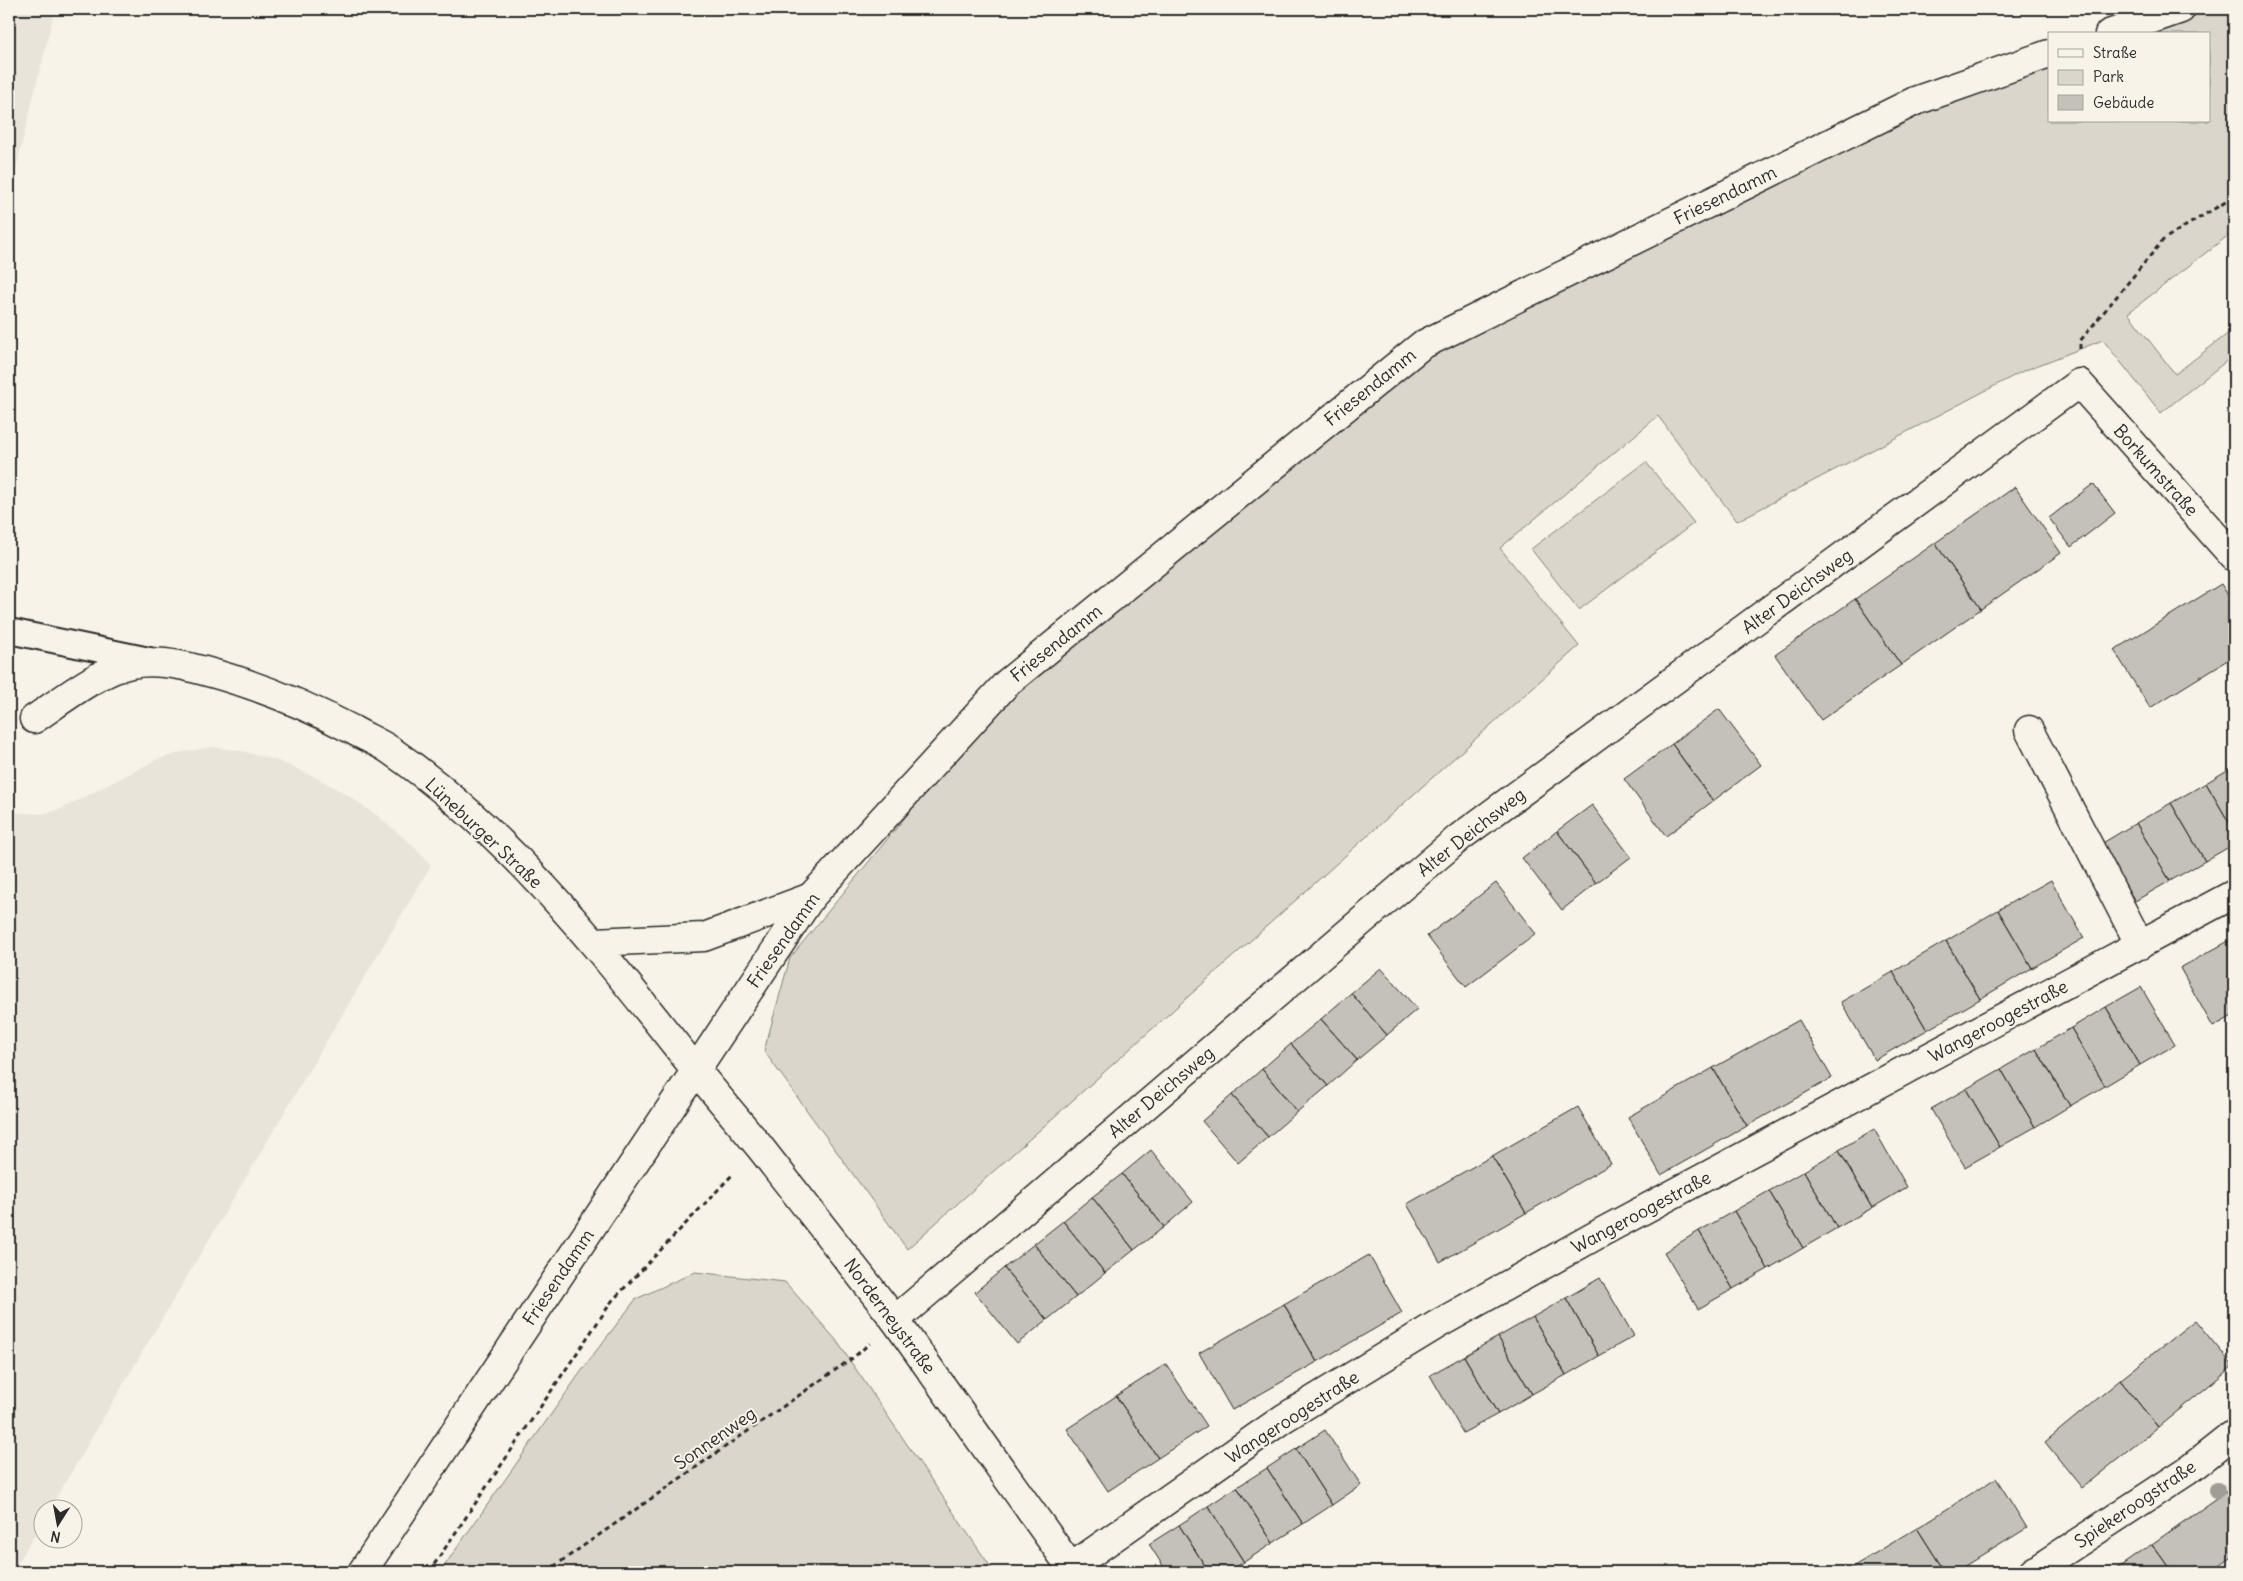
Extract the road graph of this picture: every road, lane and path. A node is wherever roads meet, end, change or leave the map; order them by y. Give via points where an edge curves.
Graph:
1 (2181, 9) edge
2 (2115, 32) edge
3 (2048, 54) edge
4 (2234, 198) edge
5 (2079, 383) junction
6 (2234, 557) edge
7 (9, 631) edge
8 (165, 664) junction
9 (34, 719) dead end
10 (2028, 730) dead end
11 (2234, 894) edge
12 (811, 897) junction
13 (594, 942) junction
14 (2140, 945) junction
15 (695, 1069) junction
16 (759, 1146) junction
17 (895, 1320) junction
18 (2234, 1434) edge
19 (1072, 1570) edge
20 (362, 1572) edge
21 (429, 1572) edge
22 (546, 1572) edge
23 (2032, 1572) edge

1 - 2 street
3 - 12 street, Friesendamm via 1915,101 1422,345 1008,683
4 - 5 path via 2164,238 2080,341
5 - 6 street, Borkumstraße
5 - 17 street, Alter Deichsweg via 1460,838
7 - 8 lane
8 - 9 street, Lüneburger Straße via 132,663 110,670
8 - 13 street, Lüneburger Straße via 215,674 270,692 315,710 388,749 446,792 512,854
10 - 14 street
11 - 14 street, Wangeroogestraße
12 - 13 street via 704,938
12 - 15 street, Friesendamm
13 - 15 street, Lüneburger Straße
14 - 19 street, Wangeroogestraße via 1602,1232 1438,1324 1284,1418
15 - 16 street, Norderneystraße
15 - 20 street, Friesendamm
16 - 17 street, Norderneystraße
16 - 21 path via 612,1301
17 - 19 street, Norderneystraße
17 - 22 path, Sonnenweg via 854,1357
18 - 23 street, Spiekeroogstraße via 2187,1471

